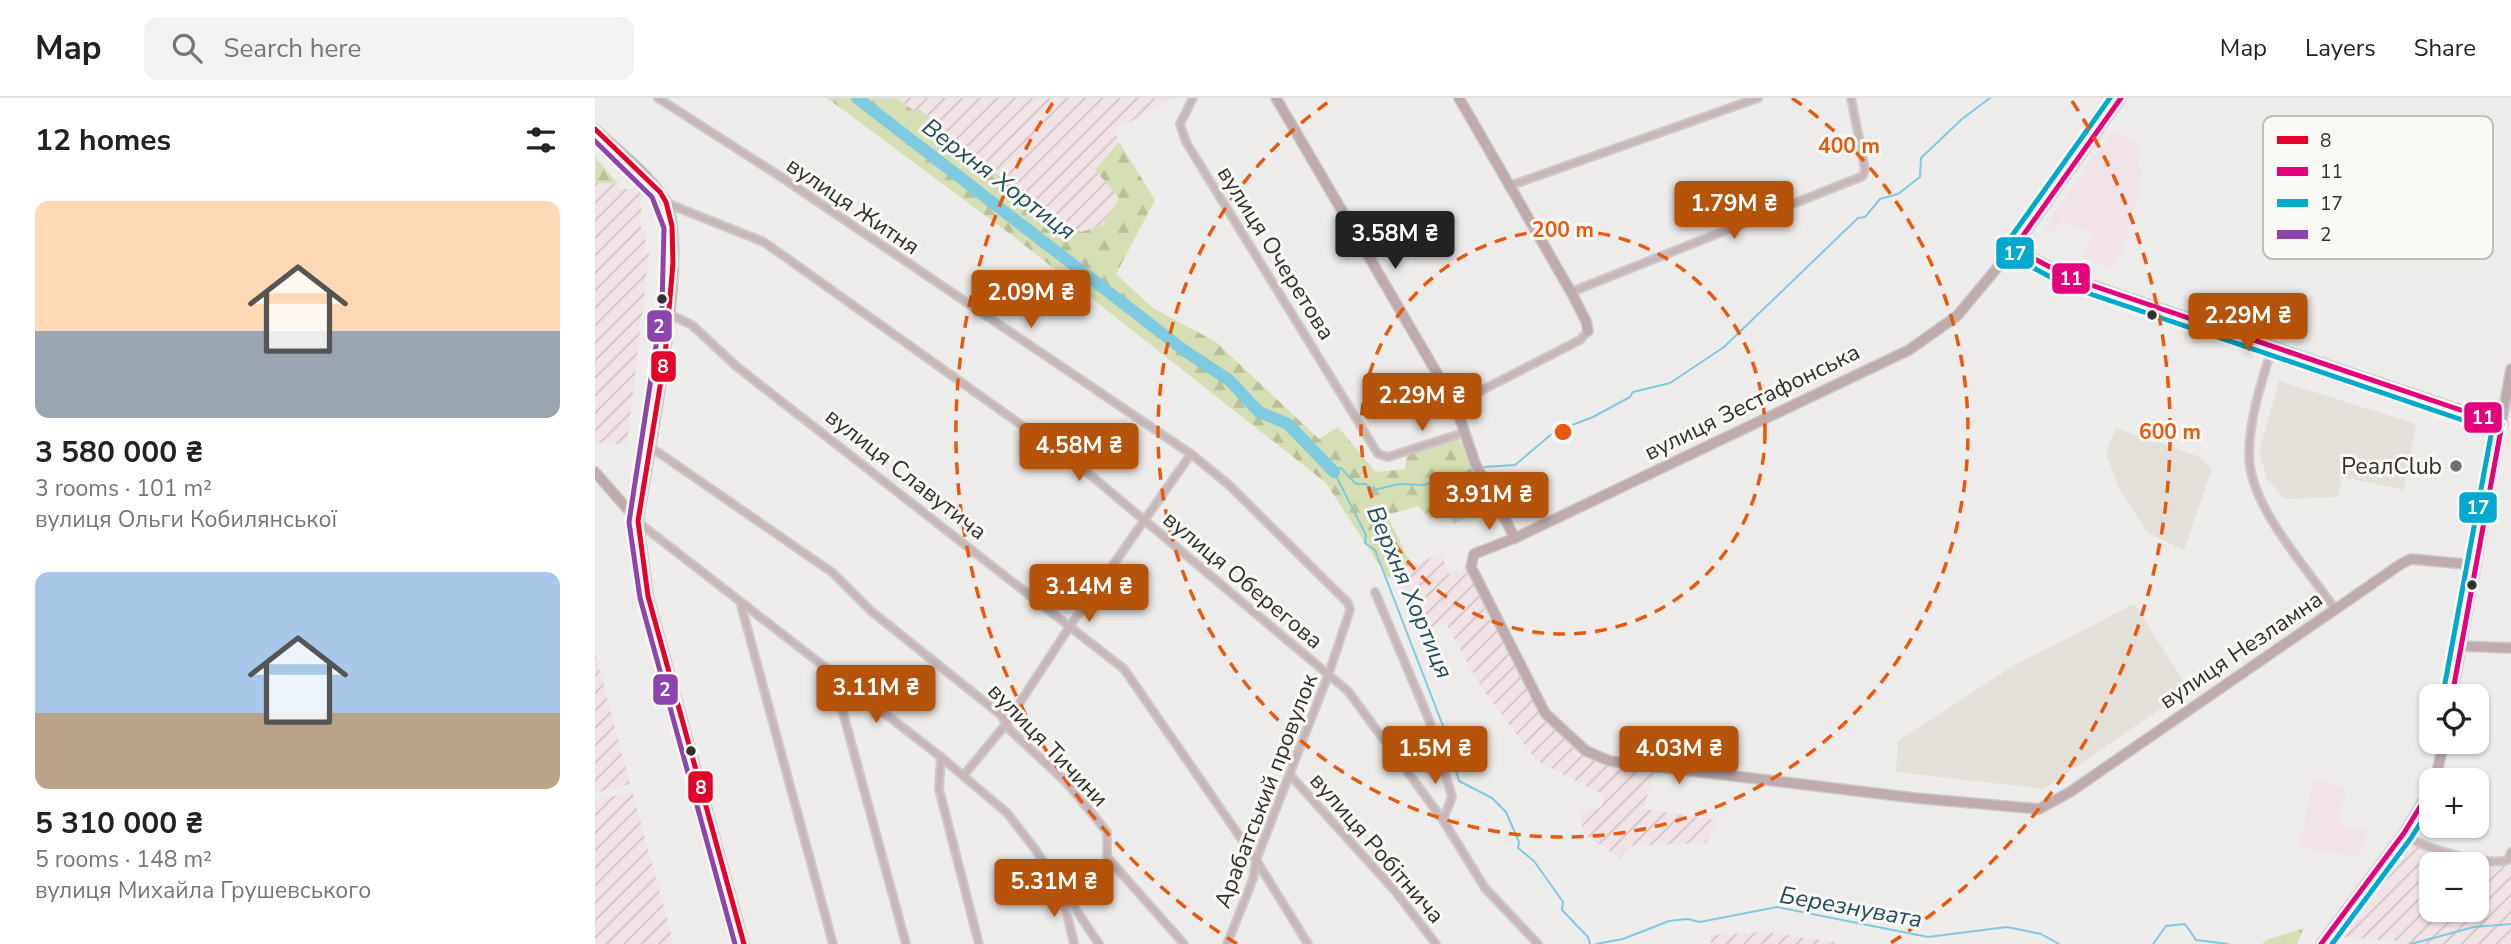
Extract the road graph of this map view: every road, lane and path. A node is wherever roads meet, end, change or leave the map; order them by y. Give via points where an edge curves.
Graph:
1 (658, 98) edge
2 (1193, 98) edge
3 (1276, 98) edge
4 (1459, 98) edge
5 (1758, 98) edge
6 (1851, 98) edge
7 (2121, 98) edge
8 (595, 129) edge
9 (1509, 186) junction
10 (666, 203) junction
11 (2017, 244) junction
12 (1571, 292) junction
13 (669, 314) junction
14 (1588, 331) joint
15 (2273, 345) junction
16 (2511, 369) edge
17 (1455, 404) junction
18 (2501, 424) junction
19 (1464, 433) junction
20 (649, 446) junction
21 (1191, 454) junction
22 (595, 472) edge
23 (638, 521) junction
24 (1146, 522) junction
25 (1515, 538) junction
26 (2476, 565) junction
27 (1375, 592) dead end
28 (740, 603) junction
29 (2335, 609) junction
30 (1350, 610) joint
31 (1070, 626) junction
32 (2460, 646) junction
33 (2511, 648) edge
34 (1329, 673) junction
35 (833, 676) junction
36 (2454, 684) edge
37 (1006, 724) junction
38 (941, 757) junction
39 (964, 775) junction
40 (1290, 775) junction
41 (2039, 809) joint
42 (2419, 809) edge
43 (1443, 820) junction
44 (2404, 833) junction
45 (2511, 852) edge
46 (1255, 860) junction
47 (1060, 888) junction
48 (744, 944) edge
49 (833, 944) edge
50 (906, 944) edge
51 (979, 944) edge
52 (1074, 944) edge
53 (1099, 944) edge
54 (1184, 944) edge
55 (1227, 944) edge
56 (1308, 944) edge
57 (1436, 944) edge
58 (1538, 944) edge
59 (2321, 944) edge

1 - 21 street, вулиця Житня
2 - 19 street, вулиця Очеретова via 1180,124 1186,142 1378,454 1388,457
3 - 17 street
4 - 9 street
5 - 9 street
6 - 12 street via 1863,177
7 - 11 street, вулиця Зестафонська
8 - 10 street
9 - 12 street
10 - 13 street via 675,258
10 - 24 street, вулиця Оберегова via 774,248 1004,410
11 - 15 street via 2070,278
11 - 25 street, вулиця Зестафонська via 1957,316 1909,349
12 - 14 street
13 - 20 street
13 - 31 street, вулиця Славутича via 692,325 736,366
14 - 17 street via 1580,340
15 - 18 street
15 - 29 street via 2252,429 2249,456 2254,482 2273,519
16 - 18 street
17 - 19 street
18 - 26 street
19 - 25 street
20 - 23 street
20 - 37 street, вулиця Тичини via 833,573 871,611 1001,715
21 - 24 street
21 - 30 street, вулиця Житня via 1228,484
22 - 23 street
23 - 28 street
23 - 48 street via 648,596
24 - 31 street
24 - 34 street, вулиця Оберегова
25 - 41 street, вулиця Зестафонська via 1474,554 1471,567 1539,704 1559,727 1596,756 1653,768
26 - 29 street, вулиця Незламна via 2411,559
26 - 32 street
27 - 43 street via 1430,722 1452,797
28 - 35 street
28 - 49 street
29 - 41 street, вулиця Незламна
30 - 34 street, Арабатський провулок
31 - 37 street
31 - 46 street, вулиця Славутича via 1133,680
32 - 33 street
32 - 36 street
34 - 40 street, Арабатський провулок
34 - 43 street, вулиця Оберегова via 1359,702
35 - 38 street
35 - 50 street
37 - 39 street
37 - 54 street, вулиця Тичини via 1067,783 1107,832 1107,857
38 - 39 street
38 - 51 street via 939,789
39 - 47 street via 1007,813
40 - 46 street, Арабатський провулок
40 - 57 street, вулиця Робітнича via 1395,891
42 - 44 street
43 - 58 street via 1485,888
44 - 45 street via 2423,845 2477,859 2508,860
44 - 59 street
46 - 55 street, Арабатський провулок via 1253,879
46 - 56 street, вулиця Славутича
47 - 52 street
47 - 53 street

